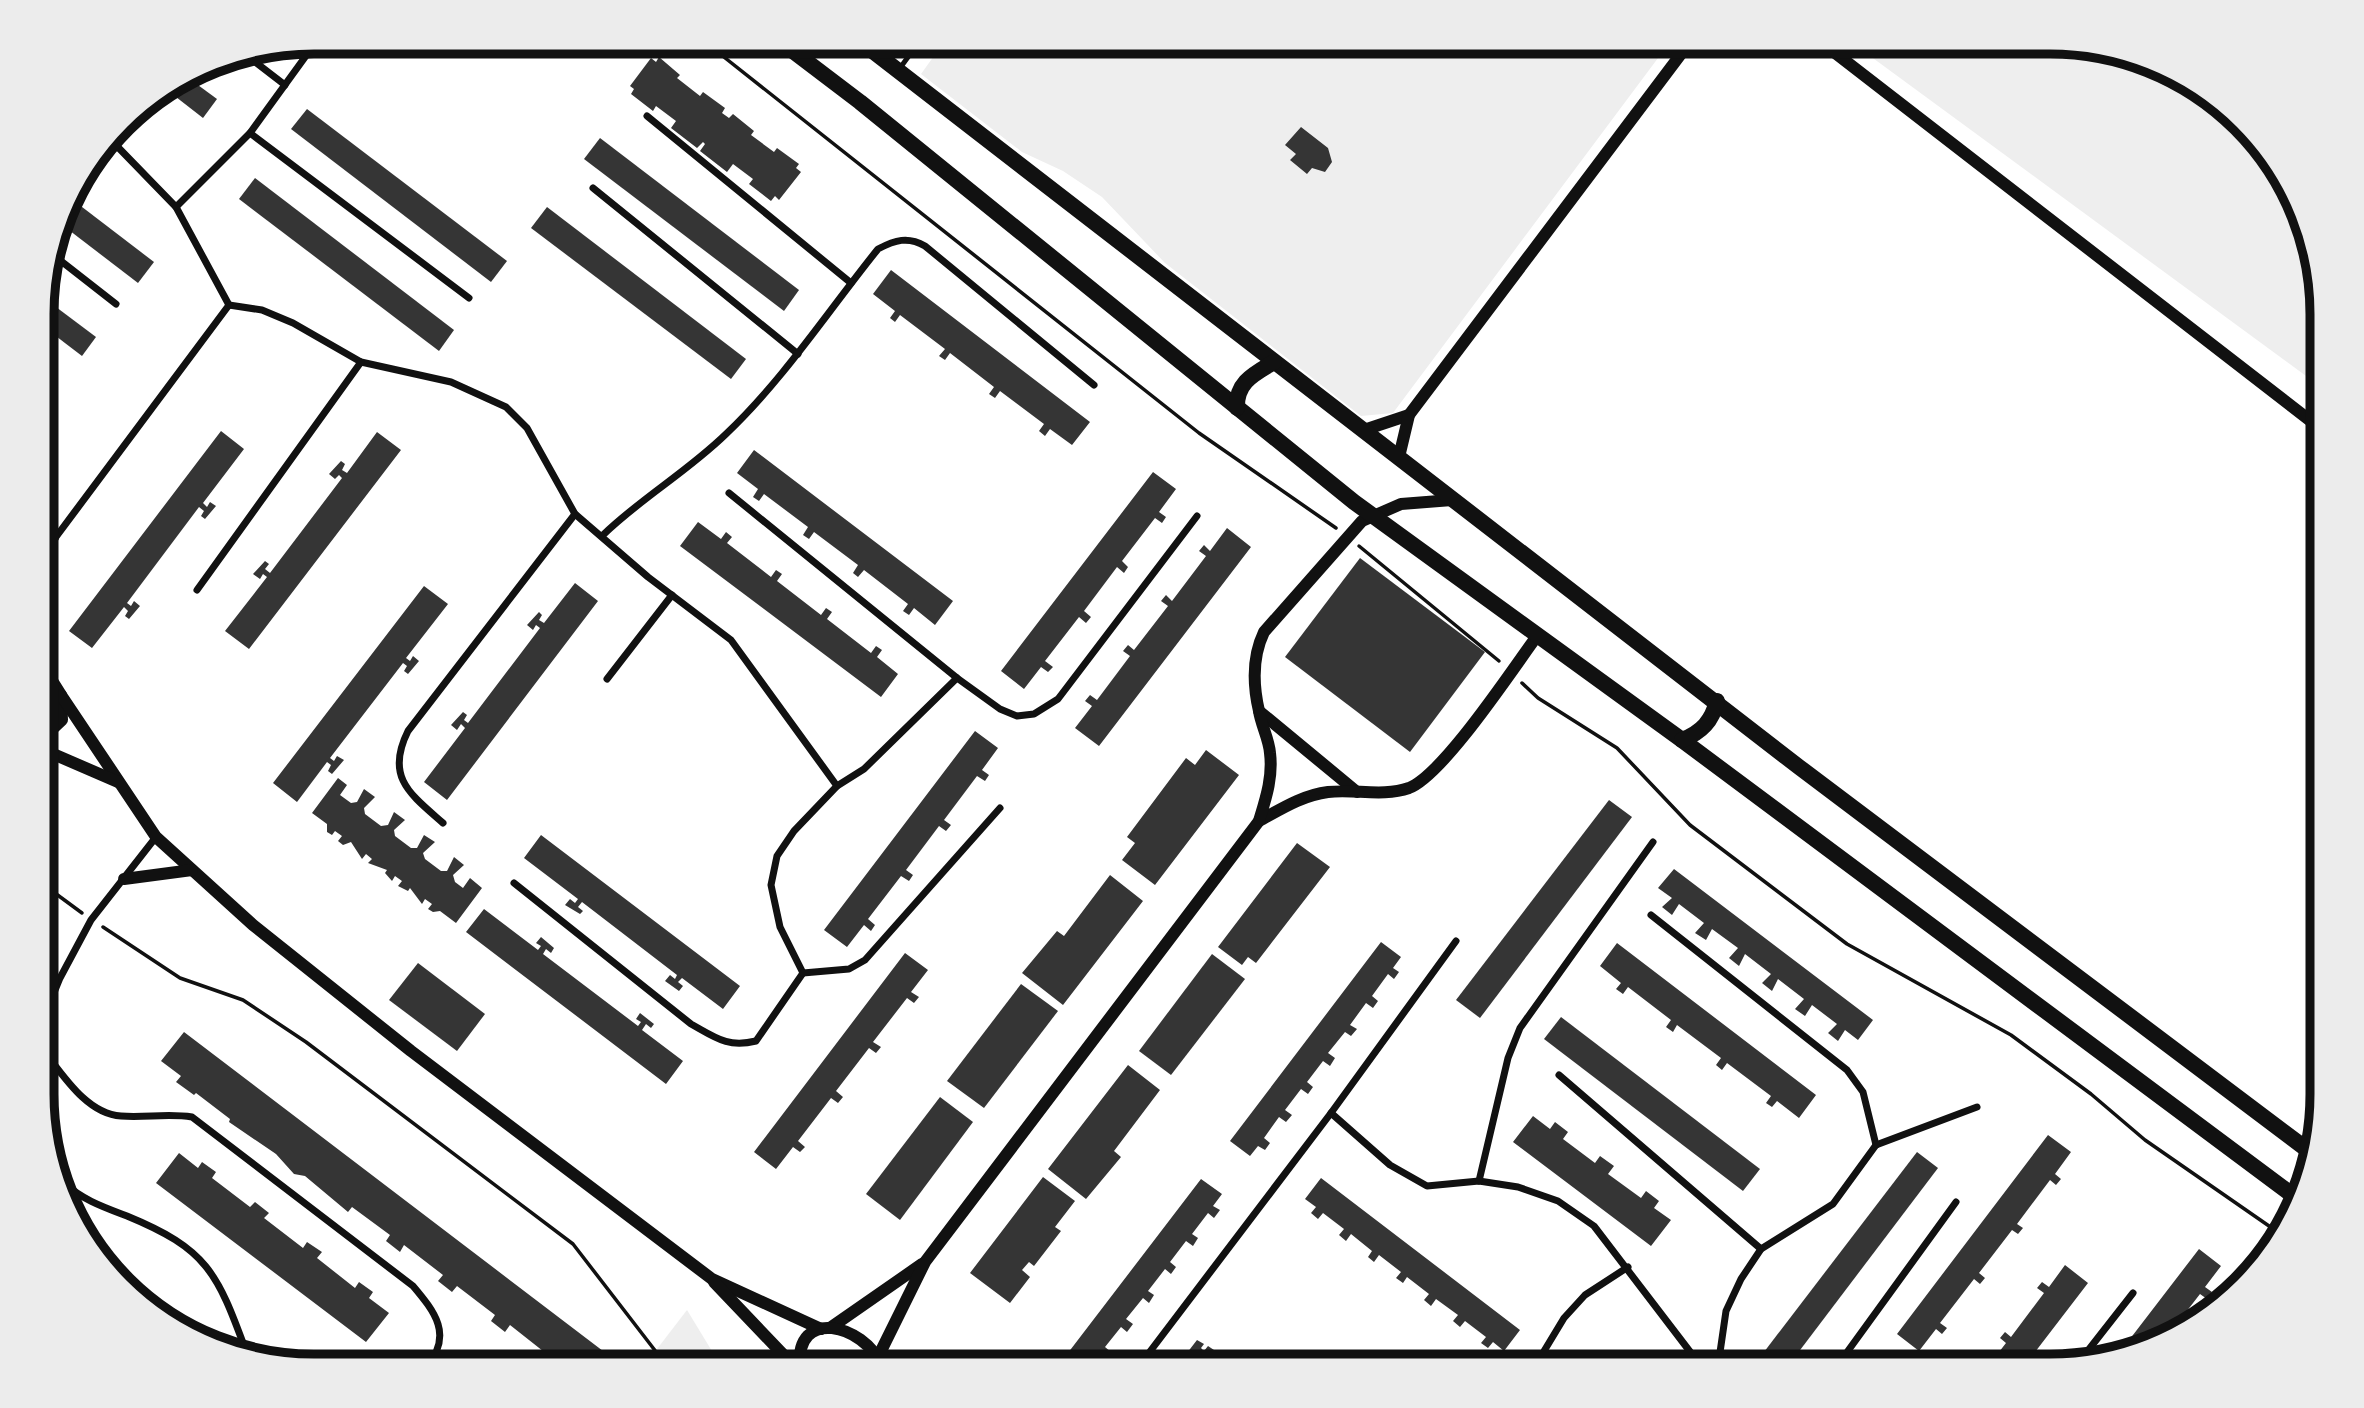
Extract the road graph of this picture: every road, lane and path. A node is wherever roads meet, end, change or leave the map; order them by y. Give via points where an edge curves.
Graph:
1 (307, 54) edge
2 (720, 54) edge
3 (797, 54) edge
4 (876, 54) edge
5 (910, 54) edge
6 (1681, 54) edge
7 (1837, 54) edge
8 (254, 61) edge
9 (898, 71) junction
10 (285, 85) junction
11 (647, 116) dead end
12 (250, 133) junction
13 (117, 146) edge
14 (593, 188) dead end
15 (176, 207) junction
16 (60, 260) edge
17 (851, 283) junction
18 (469, 298) dead end
19 (116, 304) dead end
20 (229, 305) junction
21 (798, 354) junction
22 (360, 362) junction
23 (1274, 362) junction
24 (1094, 385) dead end
25 (1237, 408) junction
26 (1409, 415) junction
27 (2310, 420) edge
28 (1364, 430) junction
29 (1399, 457) junction
30 (729, 493) dead end
31 (1452, 500) junction
32 (575, 513) junction
33 (1371, 515) junction
34 (1197, 516) dead end
35 (603, 536) junction
36 (1346, 536) junction
37 (55, 539) edge
38 (197, 590) dead end
39 (672, 595) junction
40 (1537, 636) junction
41 (1511, 671) junction
42 (957, 678) junction
43 (607, 679) dead end
44 (54, 684) edge
45 (61, 695) junction
46 (1717, 701) junction
47 (1258, 710) junction
48 (54, 727) edge
49 (1682, 740) junction
50 (54, 755) edge
51 (118, 782) junction
52 (837, 786) junction
53 (1357, 792) junction
54 (1000, 808) dead end
55 (1259, 821) junction
56 (443, 823) dead end
57 (156, 837) junction
58 (1653, 842) dead end
59 (192, 870) junction
60 (124, 878) junction
61 (514, 883) dead end
62 (54, 892) edge
63 (1651, 915) dead end
64 (91, 920) junction
65 (1456, 941) dead end
66 (803, 973) junction
67 (54, 993) edge
68 (54, 1063) edge
69 (1559, 1075) dead end
70 (1977, 1107) dead end
71 (1331, 1113) junction
72 (1876, 1145) junction
73 (2304, 1148) edge
74 (1479, 1181) junction
75 (72, 1187) edge
76 (2290, 1193) edge
77 (1956, 1202) dead end
78 (2272, 1228) edge
79 (1761, 1249) junction
80 (925, 1262) junction
81 (1628, 1267) junction
82 (712, 1279) junction
83 (2133, 1293) dead end
84 (826, 1328) junction
85 (240, 1343) edge
86 (2087, 1351) edge
87 (437, 1354) edge
88 (658, 1354) edge
89 (783, 1354) edge
90 (802, 1354) edge
91 (873, 1354) edge
92 (884, 1354) edge
93 (1148, 1354) edge
94 (1544, 1354) edge
95 (1692, 1354) edge
96 (1720, 1354) edge
97 (1846, 1354) edge

1 - 10 street
2 - 36 path via 1199,433
3 - 25 main road
4 - 9 main road
5 - 9 lane
6 - 26 street
7 - 27 street
8 - 10 street
9 - 23 main road
10 - 12 street
11 - 17 street
12 - 15 street
12 - 18 street
13 - 15 street
14 - 21 street
15 - 20 street
16 - 19 street
17 - 21 street
17 - 24 street via 878,249 912,239
20 - 22 street via 262,310 293,323
20 - 37 street
21 - 35 street via 727,434 685,471 627,511
22 - 32 street via 451,382 506,407 527,428
22 - 38 street
23 - 25 main road via 1239,388
23 - 28 main road
25 - 33 main road
26 - 28 street
26 - 29 street
28 - 29 main road
29 - 31 main road
30 - 42 street
31 - 33 street via 1409,502
31 - 46 main road
32 - 35 street
32 - 56 street via 408,731 399,750 399,770 407,790
33 - 36 street
33 - 40 main road
34 - 42 street via 1051,706 1017,716
35 - 39 street
36 - 41 path
36 - 47 street via 1264,632 1254,667
39 - 43 street
39 - 52 street via 731,640
40 - 41 street
40 - 49 main road
41 - 53 street via 1436,770 1410,788
41 - 78 path via 1538,698 1617,748 1690,825 1847,944 2011,1035 2145,1140
42 - 52 street via 864,769
44 - 45 street
45 - 48 street via 61,720
45 - 51 street
46 - 49 main road via 1705,726
46 - 73 main road
47 - 53 street
47 - 55 street via 1270,751 1271,783
49 - 76 main road
50 - 51 street
51 - 57 street
52 - 66 street via 777,856 771,885 780,927
53 - 55 street via 1328,792 1300,799
54 - 66 street via 865,960 849,969
55 - 80 street
57 - 59 street
57 - 60 street
58 - 74 street via 1520,1028 1508,1058
59 - 60 street
59 - 82 street via 253,925 411,1051
60 - 64 street
61 - 66 street via 691,1024 719,1040 738,1045 757,1041
62 - 64 path
63 - 72 street via 1847,1070 1863,1092
64 - 67 street
64 - 88 path via 180,978 243,1000 306,1042 573,1244
65 - 71 street
68 - 87 street via 95,1107 120,1116 192,1117 413,1286 435,1311 440,1336
69 - 79 street
70 - 72 street
71 - 74 street via 1412,1180 1427,1186
71 - 93 street
72 - 79 street via 1833,1205
74 - 81 street via 1518,1187 1558,1201 1594,1226
75 - 85 street via 186,1245 216,1276
77 - 97 street
79 - 96 street via 1727,1311
80 - 84 street
80 - 92 street
81 - 94 street via 1585,1295 1564,1318
81 - 95 street
82 - 84 street
82 - 89 street
83 - 86 street
84 - 90 street via 803,1344
84 - 91 street via 855,1334

